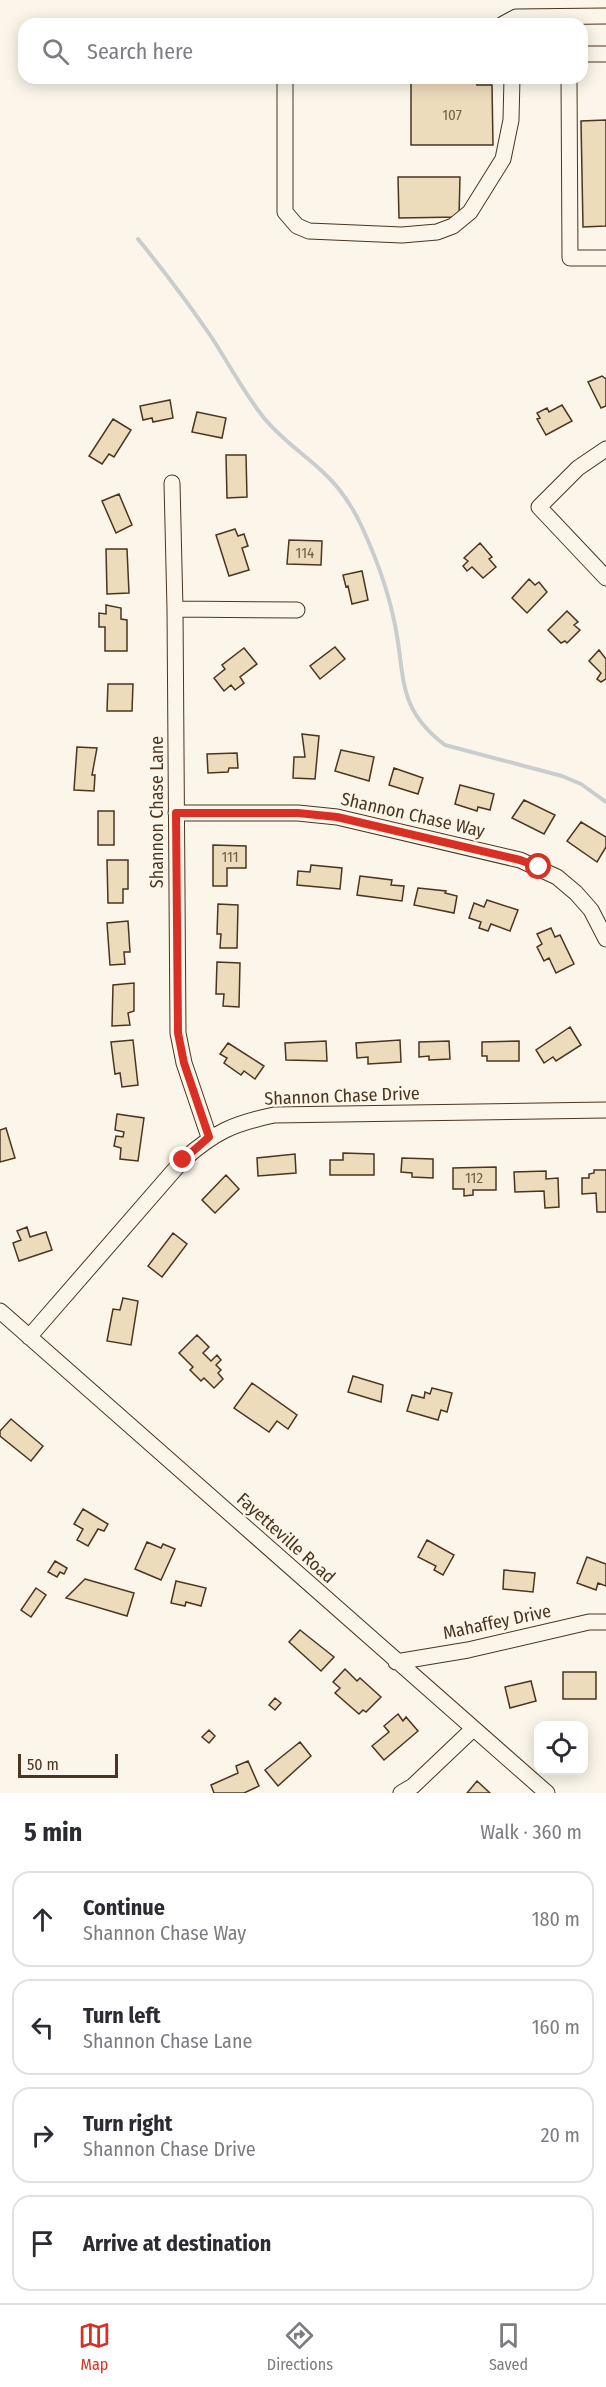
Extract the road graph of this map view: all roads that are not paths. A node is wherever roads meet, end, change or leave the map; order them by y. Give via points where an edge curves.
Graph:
1 (606, 16) edge
2 (575, 18) edge
3 (588, 54) edge
4 (606, 54) edge
5 (285, 84) edge
6 (512, 84) edge
7 (569, 84) edge
8 (606, 258) edge
9 (606, 449) edge
10 (172, 483) dead end
11 (606, 578) edge
12 (175, 609) junction
13 (297, 610) dead end
14 (176, 813) junction
15 (606, 939) edge
16 (606, 1110) edge
17 (209, 1137) junction
18 (0, 1313) edge
19 (29, 1337) junction
20 (606, 1622) edge
21 (396, 1662) junction
22 (473, 1729) junction
23 (401, 1793) edge
24 (547, 1793) edge

1 - 2 street
3 - 4 street
5 - 6 street via 285,212 297,226 309,231 402,235 437,232 453,226 470,212 503,159 511,120
7 - 8 street via 570,258
9 - 11 street via 578,468 539,507
10 - 12 street, Shannon Chase Lane
12 - 13 street
12 - 14 street, Shannon Chase Lane
14 - 15 street, Shannon Chase Way via 298,813 337,817 520,860 557,877 576,892
14 - 17 street, Shannon Chase Lane via 178,1033
16 - 17 street, Shannon Chase Drive via 274,1115 240,1122
17 - 19 street, Shannon Chase Drive via 183,1160
18 - 19 street, Fayetteville Road
19 - 21 street, Fayetteville Road
20 - 21 street, Mahaffey Drive via 589,1622
21 - 22 street, Fayetteville Road
22 - 23 street
22 - 24 street, Fayetteville Road

